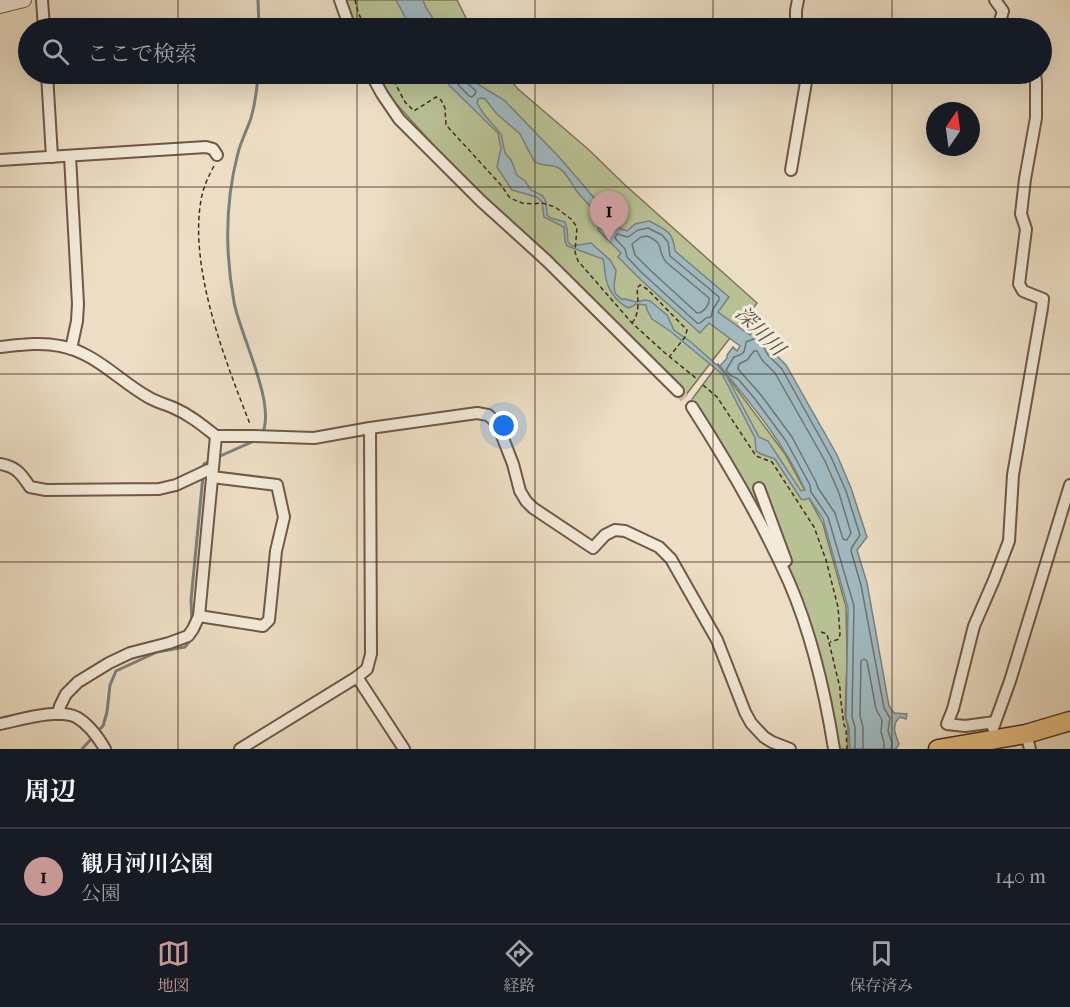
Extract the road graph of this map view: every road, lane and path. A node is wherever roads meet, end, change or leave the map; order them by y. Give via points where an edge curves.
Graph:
1 (24, 0) edge
2 (42, 0) edge
3 (340, 0) edge
4 (355, 0) edge
5 (798, 0) edge
6 (995, 0) edge
7 (1, 4) edge
8 (43, 18) edge
9 (346, 18) edge
10 (361, 18) edge
11 (796, 18) edge
12 (1001, 18) edge
13 (48, 84) edge
14 (376, 84) edge
15 (395, 84) edge
16 (806, 84) edge
17 (1036, 84) edge
18 (217, 155) joint
19 (70, 156) junction
20 (52, 157) junction
21 (0, 160) edge
22 (791, 170) dead end
23 (632, 323) junction
24 (0, 347) edge
25 (71, 349) junction
26 (669, 357) junction
27 (697, 379) dead end
28 (703, 385) dead end
29 (678, 391) tunnel mouth
30 (692, 407) tunnel mouth
31 (370, 428) junction
32 (216, 436) junction
33 (254, 436) junction
34 (0, 464) edge
35 (212, 475) junction
36 (1070, 485) edge
37 (759, 488) dead end
38 (785, 573) junction
39 (199, 616) junction
40 (821, 632) dead end
41 (830, 642) junction
42 (357, 677) junction
43 (58, 714) junction
44 (994, 722) junction
45 (1070, 722) edge
46 (0, 724) edge
47 (989, 740) junction
48 (1028, 742) edge
49 (105, 749) edge
50 (240, 749) edge
51 (404, 749) edge
52 (790, 749) edge
53 (834, 749) edge
54 (847, 749) edge
55 (938, 749) edge

1 - 7 street
2 - 8 street
3 - 9 street
4 - 10 path
5 - 11 street
6 - 12 street via 1003,11
13 - 20 street
14 - 29 street via 399,119
15 - 23 path via 414,111 436,97 441,100 446,125 510,198 558,208 575,223 578,261
16 - 22 street
17 - 44 street via 1036,118 1021,214 1026,229 1019,284 1023,291 1043,299 1013,475 1010,541 974,626 947,724
18 - 19 street via 206,147
18 - 33 path via 201,201 199,248 211,309
19 - 20 street
19 - 25 street via 78,304
20 - 21 street
23 - 26 path
23 - 26 path via 639,305 640,285 687,330
24 - 25 street via 40,344
25 - 32 street via 89,356 149,398 195,419
26 - 27 path
28 - 41 path via 717,397 756,456 772,462 814,527 838,607 839,639
30 - 38 street via 749,501
31 - 33 street via 315,438
31 - 42 street via 371,654 366,669
31 - 52 street via 477,413 488,415 498,423 520,491 533,508 593,548 605,535 625,531 659,547 671,559 717,640 751,723 764,737
32 - 33 street
32 - 35 street
34 - 35 street via 20,471 30,488 46,490 159,489 208,470
35 - 39 street
35 - 39 street via 277,485 284,517 276,551 269,620 263,626
36 - 44 street via 1011,681
37 - 38 street via 786,562
38 - 53 street via 820,677
39 - 43 street via 188,636 130,653 78,682 66,694
40 - 41 path via 827,634
41 - 54 path
42 - 50 street
42 - 51 street
43 - 46 street
43 - 49 street via 75,717 97,736
44 - 47 street
45 - 48 highway
47 - 48 highway
47 - 55 highway

